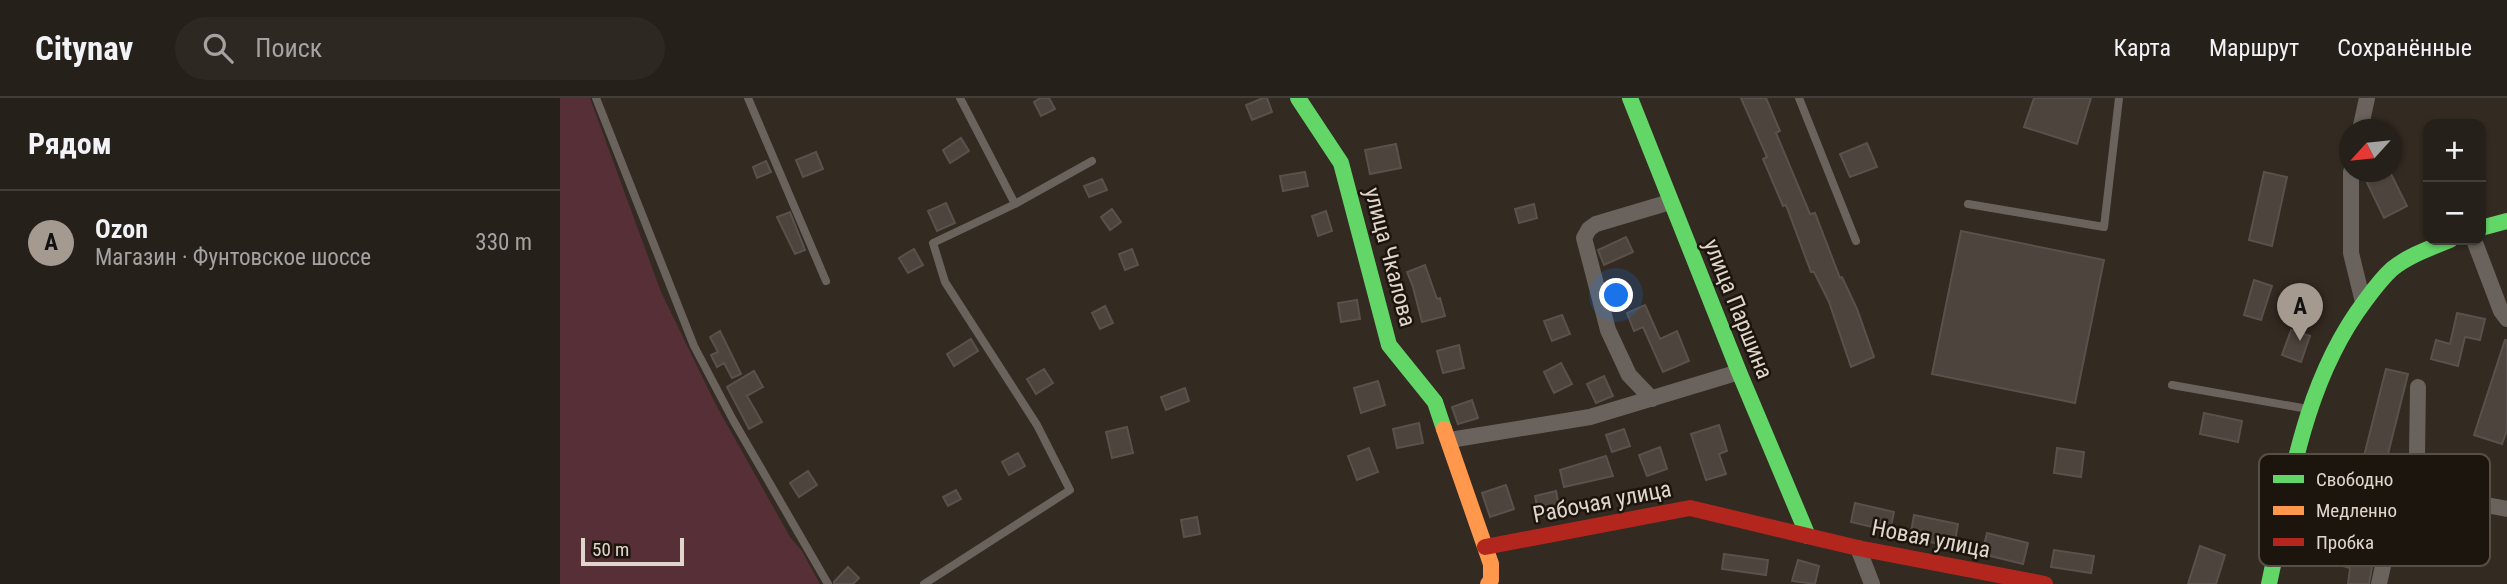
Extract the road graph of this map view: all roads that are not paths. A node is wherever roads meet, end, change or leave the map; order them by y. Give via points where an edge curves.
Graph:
1 (596, 98) edge
2 (748, 98) edge
3 (960, 98) edge
4 (1298, 98) edge
5 (1630, 98) edge
6 (1799, 98) edge
7 (2119, 98) edge
8 (2367, 98) edge
9 (2362, 119) edge
10 (1092, 161) dead end
11 (2351, 182) edge
12 (1670, 202) junction
13 (1015, 204) junction
14 (1968, 204) dead end
15 (2507, 221) edge
16 (2486, 227) edge
17 (1856, 242) dead end
18 (2440, 245) edge
19 (2476, 245) edge
20 (826, 281) dead end
21 (2363, 302) junction
22 (2507, 319) edge
23 (1739, 372) junction
24 (2172, 385) dead end
25 (2418, 387) dead end
26 (1652, 399) junction
27 (2311, 410) junction
28 (1450, 440) junction
29 (2298, 454) edge
30 (2417, 454) edge
31 (1808, 536) junction
32 (1485, 547) junction
33 (1858, 548) junction
34 (2273, 566) edge
35 (2383, 566) edge
36 (828, 584) edge
37 (923, 584) edge
38 (1488, 584) edge
39 (1872, 584) edge
40 (2045, 584) edge
41 (2269, 584) edge
42 (2379, 584) edge

1 - 36 lane via 694,346
2 - 20 lane
3 - 13 lane
4 - 28 street, улица Чкалова via 1341,163 1390,345 1436,402
5 - 12 street, улица Паршина
6 - 17 lane
7 - 14 lane via 2104,227
8 - 9 street
10 - 13 lane
11 - 21 street via 2351,253
12 - 23 street, улица Паршина
12 - 26 street via 1596,224 1584,238 1608,330 1629,375
13 - 37 lane via 933,243 945,282 1037,425 1070,490
15 - 16 street
18 - 21 street via 2392,269
19 - 22 street
21 - 27 street via 2337,343
23 - 26 street
23 - 31 street, улица Паршина
24 - 27 lane
25 - 30 street
26 - 28 street via 1590,417
27 - 29 street
28 - 32 street, улица Чкалова
31 - 32 street, Рабочая улица via 1690,508
31 - 33 street, Новая улица
32 - 38 street, улица Чкалова via 1491,564
33 - 39 street
33 - 40 street, Новая улица
34 - 41 street
35 - 42 street

